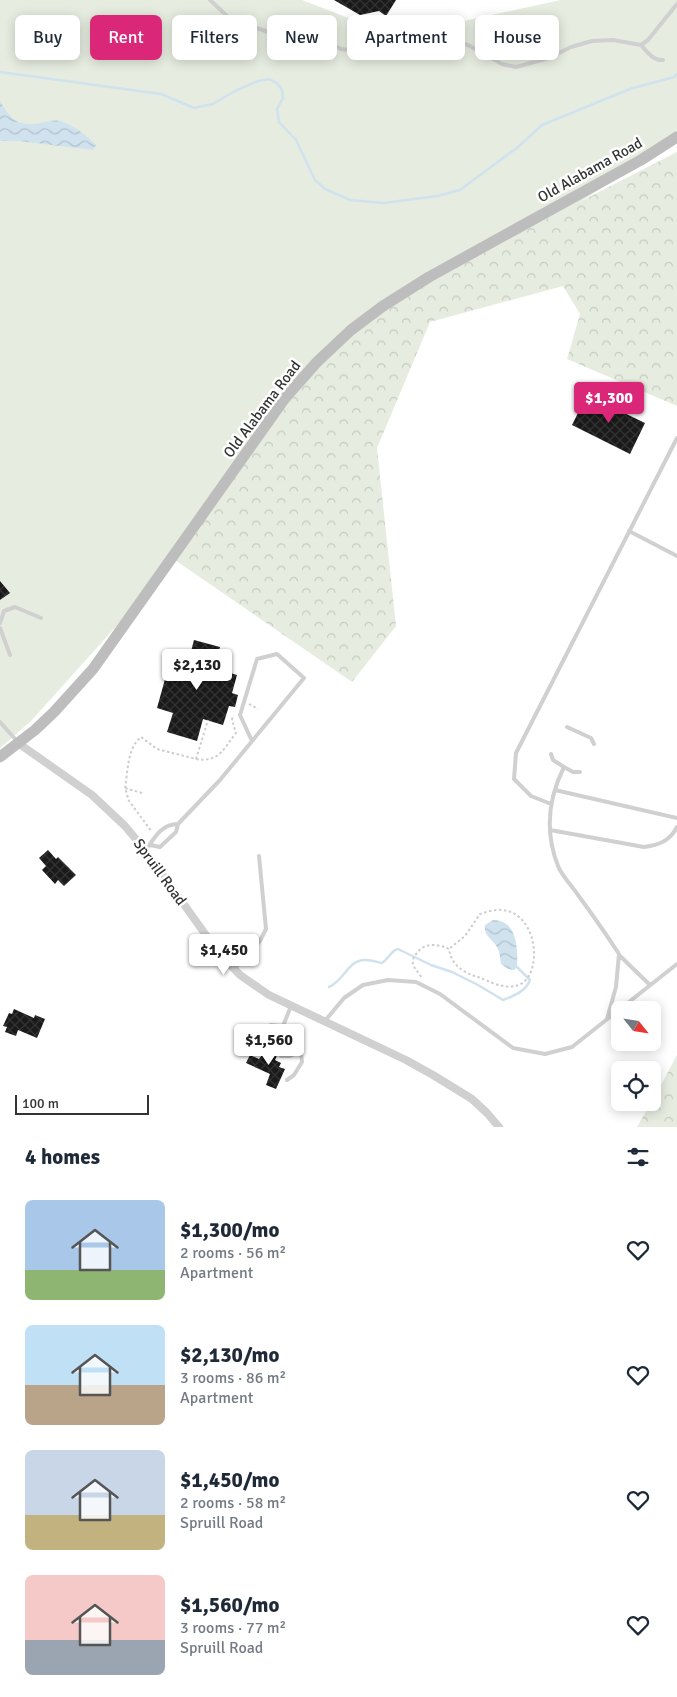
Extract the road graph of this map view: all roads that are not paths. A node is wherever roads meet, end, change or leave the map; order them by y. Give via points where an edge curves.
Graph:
1 (210, 0) edge
2 (677, 4) edge
3 (641, 45) junction
4 (663, 60) dead end
5 (677, 137) edge
6 (677, 438) edge
7 (629, 531) junction
8 (677, 556) edge
9 (41, 618) dead end
10 (0, 623) edge
11 (0, 628) edge
12 (10, 655) dead end
13 (0, 722) edge
14 (567, 727) dead end
15 (252, 741) junction
16 (18, 743) junction
17 (594, 744) dead end
18 (551, 754) dead end
19 (0, 757) edge
20 (564, 767) junction
21 (580, 772) dead end
22 (555, 790) junction
23 (551, 804) junction
24 (677, 818) edge
25 (178, 824) junction
26 (677, 827) edge
27 (550, 830) junction
28 (147, 848) junction
29 (259, 856) dead end
30 (619, 954) junction
31 (677, 964) edge
32 (234, 969) junction
33 (650, 984) junction
34 (291, 1006) junction
35 (607, 1019) junction
36 (324, 1022) junction
37 (283, 1026) junction
38 (264, 1050) dead end
39 (300, 1050) junction
40 (281, 1056) dead end
41 (287, 1080) dead end
42 (499, 1127) edge

1 - 3 lane via 228,17 298,45 333,45 364,52 435,38 449,39 468,45 502,64 516,66 549,58 592,41 613,40
2 - 3 lane
3 - 4 lane via 655,58
5 - 16 main road, Old Alabama Road via 429,277 351,330 285,398 93,669 54,712
6 - 7 lane
7 - 8 lane
7 - 23 lane via 516,752 514,779 531,796
9 - 10 lane via 15,607 4,611
11 - 12 lane
13 - 16 lane
14 - 17 lane via 591,738
15 - 15 lane via 240,715 257,659 277,654 304,678
15 - 25 lane
16 - 19 main road, Old Alabama Road
16 - 28 street, Spruill Road via 92,795
18 - 20 lane
20 - 21 lane
20 - 22 lane
22 - 23 lane
22 - 24 lane
23 - 27 lane
25 - 28 lane via 170,824 155,836
25 - 28 lane via 176,832 160,847
26 - 27 lane via 673,835 660,845 644,847
27 - 30 lane via 559,868
28 - 32 street, Spruill Road via 218,952
29 - 32 lane via 266,929 260,941
30 - 33 lane
30 - 35 lane via 616,987
31 - 33 lane
32 - 34 street, Spruill Road via 254,986
33 - 35 lane
34 - 36 street, Spruill Road
34 - 37 lane
35 - 36 lane via 572,1047 545,1054 521,1050 513,1048 440,994 416,982 388,980 364,985 344,998
36 - 42 street, Spruill Road via 434,1075 472,1099
37 - 38 lane via 271,1025 260,1031 258,1040
37 - 39 lane via 291,1031
39 - 40 lane via 290,1056
39 - 41 lane via 302,1062

